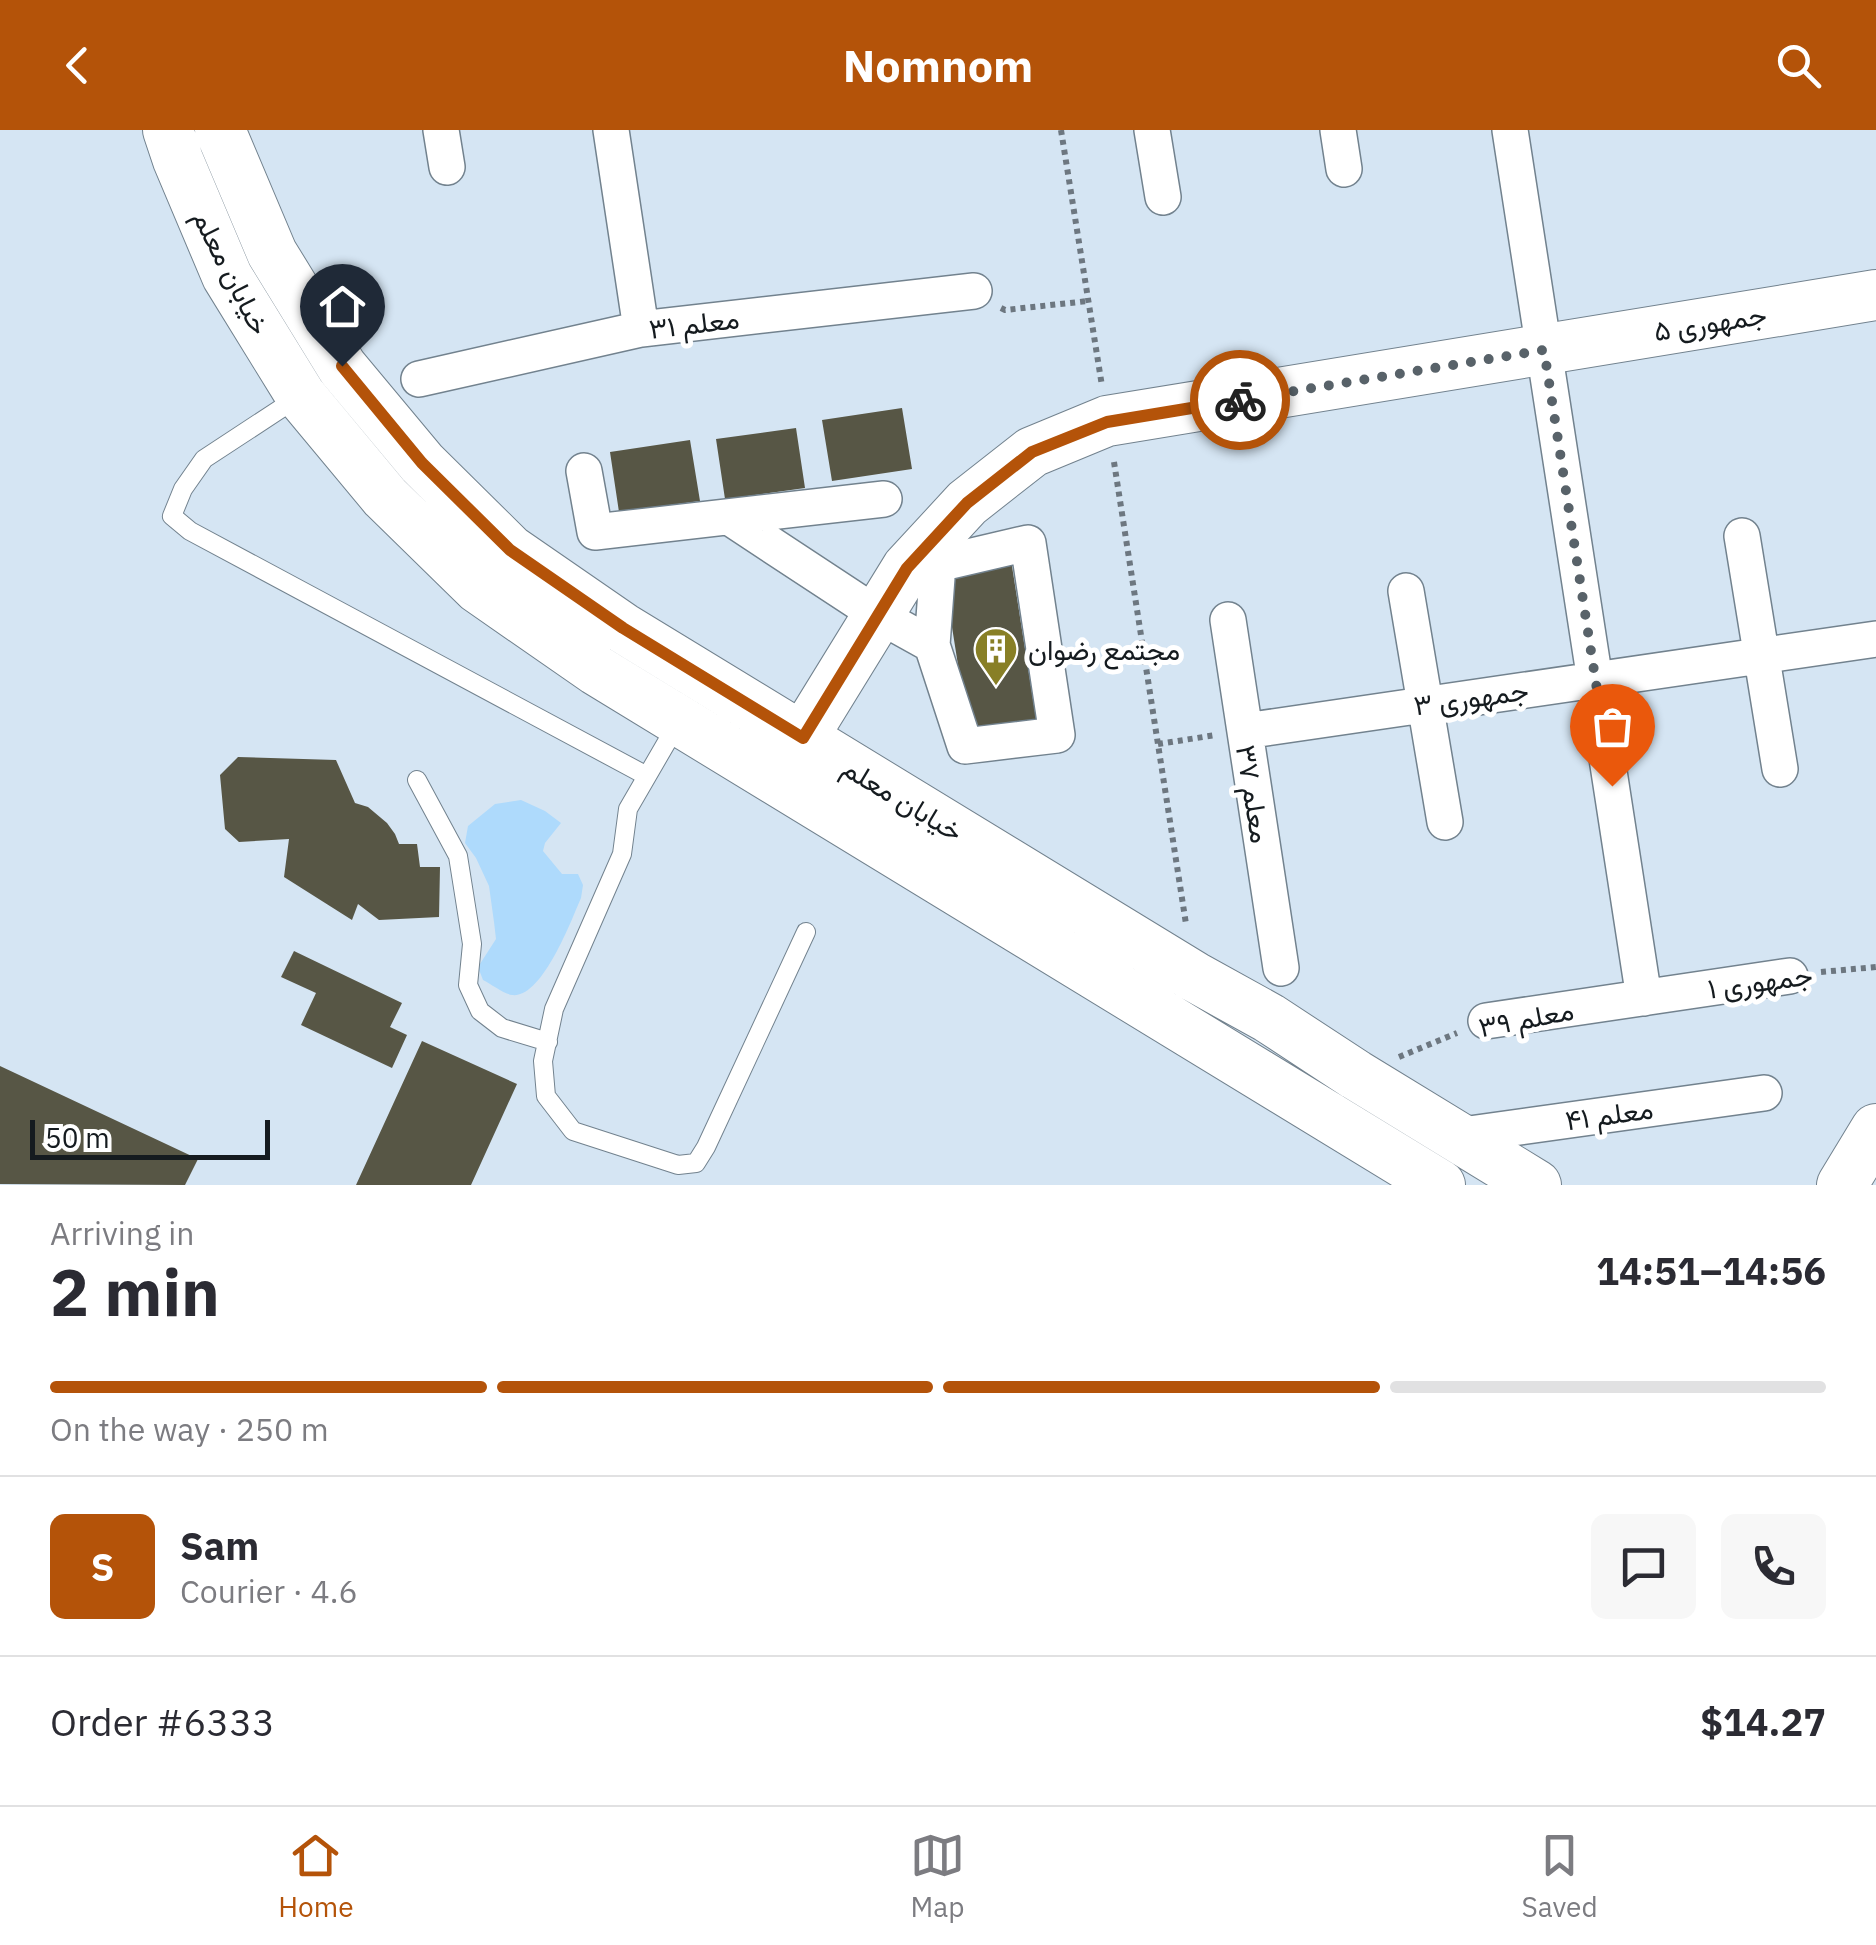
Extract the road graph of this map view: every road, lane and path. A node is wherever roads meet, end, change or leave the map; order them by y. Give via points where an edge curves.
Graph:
1 (168, 130) edge
2 (220, 130) edge
3 (441, 130) edge
4 (611, 130) edge
5 (1061, 130) edge
6 (1152, 130) edge
7 (1338, 130) edge
8 (1510, 130) edge
9 (447, 168) dead end
10 (1344, 169) dead end
11 (1162, 197) dead end
12 (974, 290) joint
13 (1876, 295) edge
14 (1088, 301) junction
15 (642, 329) junction
16 (1544, 350) junction
17 (418, 380) dead end
18 (300, 396) junction
19 (1107, 422) junction
20 (584, 470) dead end
21 (884, 499) dead end
22 (729, 517) junction
23 (1742, 536) dead end
24 (1406, 591) dead end
25 (878, 615) junction
26 (1228, 620) dead end
27 (1876, 638) edge
28 (932, 644) junction
29 (1761, 655) junction
30 (1595, 679) junction
31 (1425, 704) junction
32 (679, 721) junction
33 (1244, 731) junction
34 (803, 738) junction
35 (1158, 744) junction
36 (1780, 769) dead end
37 (648, 776) junction
38 (417, 780) dead end
39 (777, 780) junction
40 (1446, 822) dead end
41 (806, 932) dead end
42 (1876, 967) edge
43 (1281, 968) dead end
44 (1790, 976) joint
45 (1195, 977) junction
46 (1644, 998) junction
47 (1486, 1021) joint
48 (548, 1042) junction
49 (1356, 1076) junction
50 (1764, 1093) dead end
51 (1876, 1129) edge
52 (1455, 1136) junction
53 (1440, 1185) edge
54 (1536, 1185) edge
55 (1842, 1185) edge

1 - 18 main road, خیابان معلم via 227,276
2 - 34 main road, خیابان معلم via 272,253 342,366 422,463 510,550
3 - 9 street
4 - 15 street
5 - 14 path
6 - 11 street
7 - 10 street
8 - 16 street
12 - 14 path via 1006,310
12 - 15 street, معلم ۳۱
13 - 16 main road, جمهوری ۵
14 - 19 path
15 - 17 street, معلم ۳۱
16 - 19 main road, جمهوری ۵
16 - 30 street
18 - 32 main road, خیابان معلم via 385,497 478,588
18 - 37 lane via 204,459 172,516
19 - 25 main road, جمهوری ۵ via 1032,452 967,503 907,568
19 - 35 path
20 - 22 street via 595,532
21 - 22 street
22 - 25 street
23 - 29 street
24 - 31 street
25 - 28 street
25 - 34 main road, جمهوری ۵
26 - 33 street, معلم ۳۷
27 - 29 street, جمهوری ۳
28 - 28 street via 964,746 1057,735 1028,543 938,564
29 - 30 street, جمهوری ۳
29 - 36 street
30 - 31 street, جمهوری ۳
30 - 46 street
31 - 33 street, جمهوری ۳
31 - 40 street
32 - 37 lane
32 - 39 main road, خیابان معلم
33 - 35 path
33 - 43 street, معلم ۳۷
34 - 39 main road, جمهوری ۵
34 - 45 main road, خیابان معلم
35 - 45 path
37 - 48 lane via 628,809 622,854 554,1010
38 - 48 lane via 458,856 472,944 468,985 480,1011 502,1028
39 - 53 main road, خیابان معلم
41 - 48 lane via 696,1163 678,1165 573,1131 546,1096
42 - 44 path, جمهوری ۱
44 - 46 street, جمهوری ۱
45 - 49 main road, خیابان معلم
46 - 47 street, معلم ۳۹
47 - 49 path, معلم ۳۹
49 - 52 main road, خیابان معلم
50 - 52 street, معلم ۴۱
51 - 55 main road
52 - 54 main road, خیابان معلم

